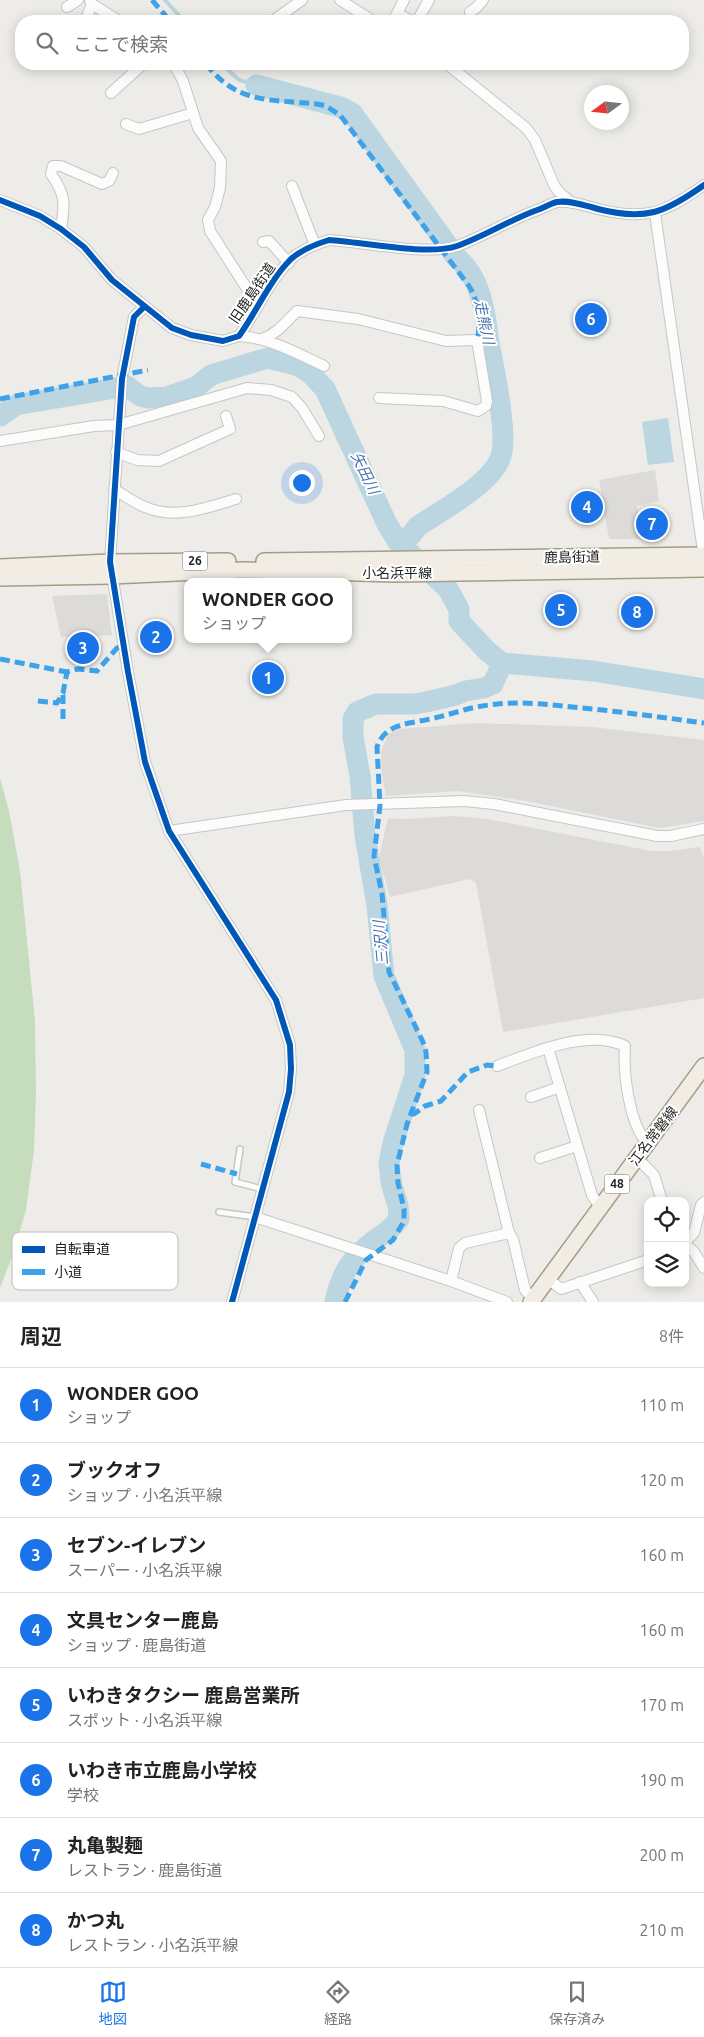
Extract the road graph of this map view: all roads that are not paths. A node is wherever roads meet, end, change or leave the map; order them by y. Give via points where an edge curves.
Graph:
1 (78, 0) edge
2 (302, 0) edge
3 (340, 0) edge
4 (404, 0) edge
5 (429, 0) edge
6 (483, 0) edge
7 (91, 2) edge
8 (66, 7) dead end
9 (470, 12) dead end
10 (87, 15) edge
11 (110, 15) edge
12 (281, 15) edge
13 (364, 15) edge
14 (396, 15) edge
15 (420, 15) edge
16 (137, 70) edge
17 (177, 70) edge
18 (454, 70) edge
19 (112, 93) dead end
20 (193, 113) junction
21 (126, 124) dead end
22 (113, 173) dead end
23 (704, 185) edge
24 (292, 186) dead end
25 (0, 200) edge
26 (572, 203) junction
27 (655, 213) junction
28 (61, 229) junction
29 (263, 242) dead end
30 (315, 245) junction
31 (288, 263) junction
32 (259, 303) junction
33 (144, 307) junction
34 (239, 336) junction
35 (262, 339) junction
36 (324, 366) dead end
37 (380, 398) dead end
38 (226, 416) dead end
39 (118, 421) junction
40 (318, 436) dead end
41 (0, 441) edge
42 (116, 452) junction
43 (114, 489) junction
44 (236, 499) dead end
45 (704, 556) edge
46 (440, 566) junction
47 (0, 567) edge
48 (110, 569) junction
49 (704, 569) edge
50 (0, 578) edge
51 (704, 829) edge
52 (169, 831) junction
53 (548, 1048) junction
54 (496, 1066) dead end
55 (704, 1066) edge
56 (560, 1088) junction
57 (530, 1096) dead end
58 (479, 1110) dead end
59 (648, 1143) junction
60 (577, 1146) junction
61 (240, 1149) dead end
62 (636, 1157) junction
63 (540, 1158) dead end
64 (263, 1189) junction
65 (661, 1197) edge
66 (704, 1202) edge
67 (600, 1207) junction
68 (220, 1212) dead end
69 (255, 1217) junction
70 (509, 1233) junction
71 (686, 1242) edge
72 (689, 1247) edge
73 (644, 1261) edge
74 (704, 1268) edge
75 (547, 1278) junction
76 (451, 1281) junction
77 (580, 1282) junction
78 (532, 1300) edge
79 (232, 1302) edge
80 (506, 1302) edge
81 (593, 1302) edge

1 - 8 street
2 - 12 street
3 - 13 street
4 - 14 street
5 - 15 street
6 - 9 street
7 - 10 street
7 - 11 street
16 - 19 street
17 - 20 street
18 - 26 street via 526,128 535,140 554,185
20 - 21 street via 139,129
20 - 32 street via 198,128 220,161 220,188 208,220 210,231
22 - 28 street via 109,181 102,184 61,166 53,166 51,174 65,202
23 - 27 street
24 - 30 street
25 - 28 street, 旧鹿島街道 via 40,216
26 - 27 street via 626,215
26 - 30 street, 旧鹿島街道 via 558,202 529,212 445,249 422,250 329,240
27 - 45 street
28 - 33 street, 旧鹿島街道
29 - 31 street via 269,241
30 - 31 street, 旧鹿島街道
31 - 32 street, 旧鹿島街道
32 - 34 street, 旧鹿島街道
33 - 34 street, 旧鹿島街道 via 172,328 191,335 222,341
33 - 39 street via 134,318
34 - 35 street
35 - 36 street
35 - 37 street via 280,329 297,312 358,319 446,341 477,340 487,401 486,406 478,411 443,401
38 - 42 street via 230,429 159,461 137,460
39 - 40 street via 234,390 257,388 292,397
39 - 41 street
39 - 42 street
42 - 43 street
43 - 44 street via 144,507 162,513 191,512
43 - 48 street
45 - 46 main road, 鹿島街道 / 26
46 - 48 main road, 小名浜平線 / 26
46 - 49 main road, 小名浜平線 / 26
47 - 48 main road, 小名浜平線 / 26
48 - 50 main road, 小名浜平線 / 26
48 - 52 street via 145,762
51 - 52 street via 657,836 464,801 346,805
52 - 64 street via 276,1000 290,1044 289,1092
53 - 54 street
53 - 56 street
53 - 59 street via 596,1040 615,1041 625,1046 625,1078 636,1126
55 - 59 main road, 江名常磐線 / 48
56 - 57 street
56 - 60 street
58 - 70 street
59 - 62 main road, 江名常磐線 / 48
60 - 63 street
60 - 67 street via 592,1195
61 - 64 lane via 235,1182
62 - 65 street via 654,1176
62 - 67 main road, 江名常磐線 / 48
64 - 69 street
66 - 71 street via 694,1233
67 - 75 main road, 江名常磐線 / 48
68 - 69 lane
69 - 76 street
69 - 79 street
70 - 76 street via 465,1243 459,1248
70 - 78 street via 525,1290
72 - 74 street
73 - 77 street
75 - 77 street via 561,1289
75 - 78 main road, 江名常磐線 / 48
76 - 80 street
77 - 81 street

